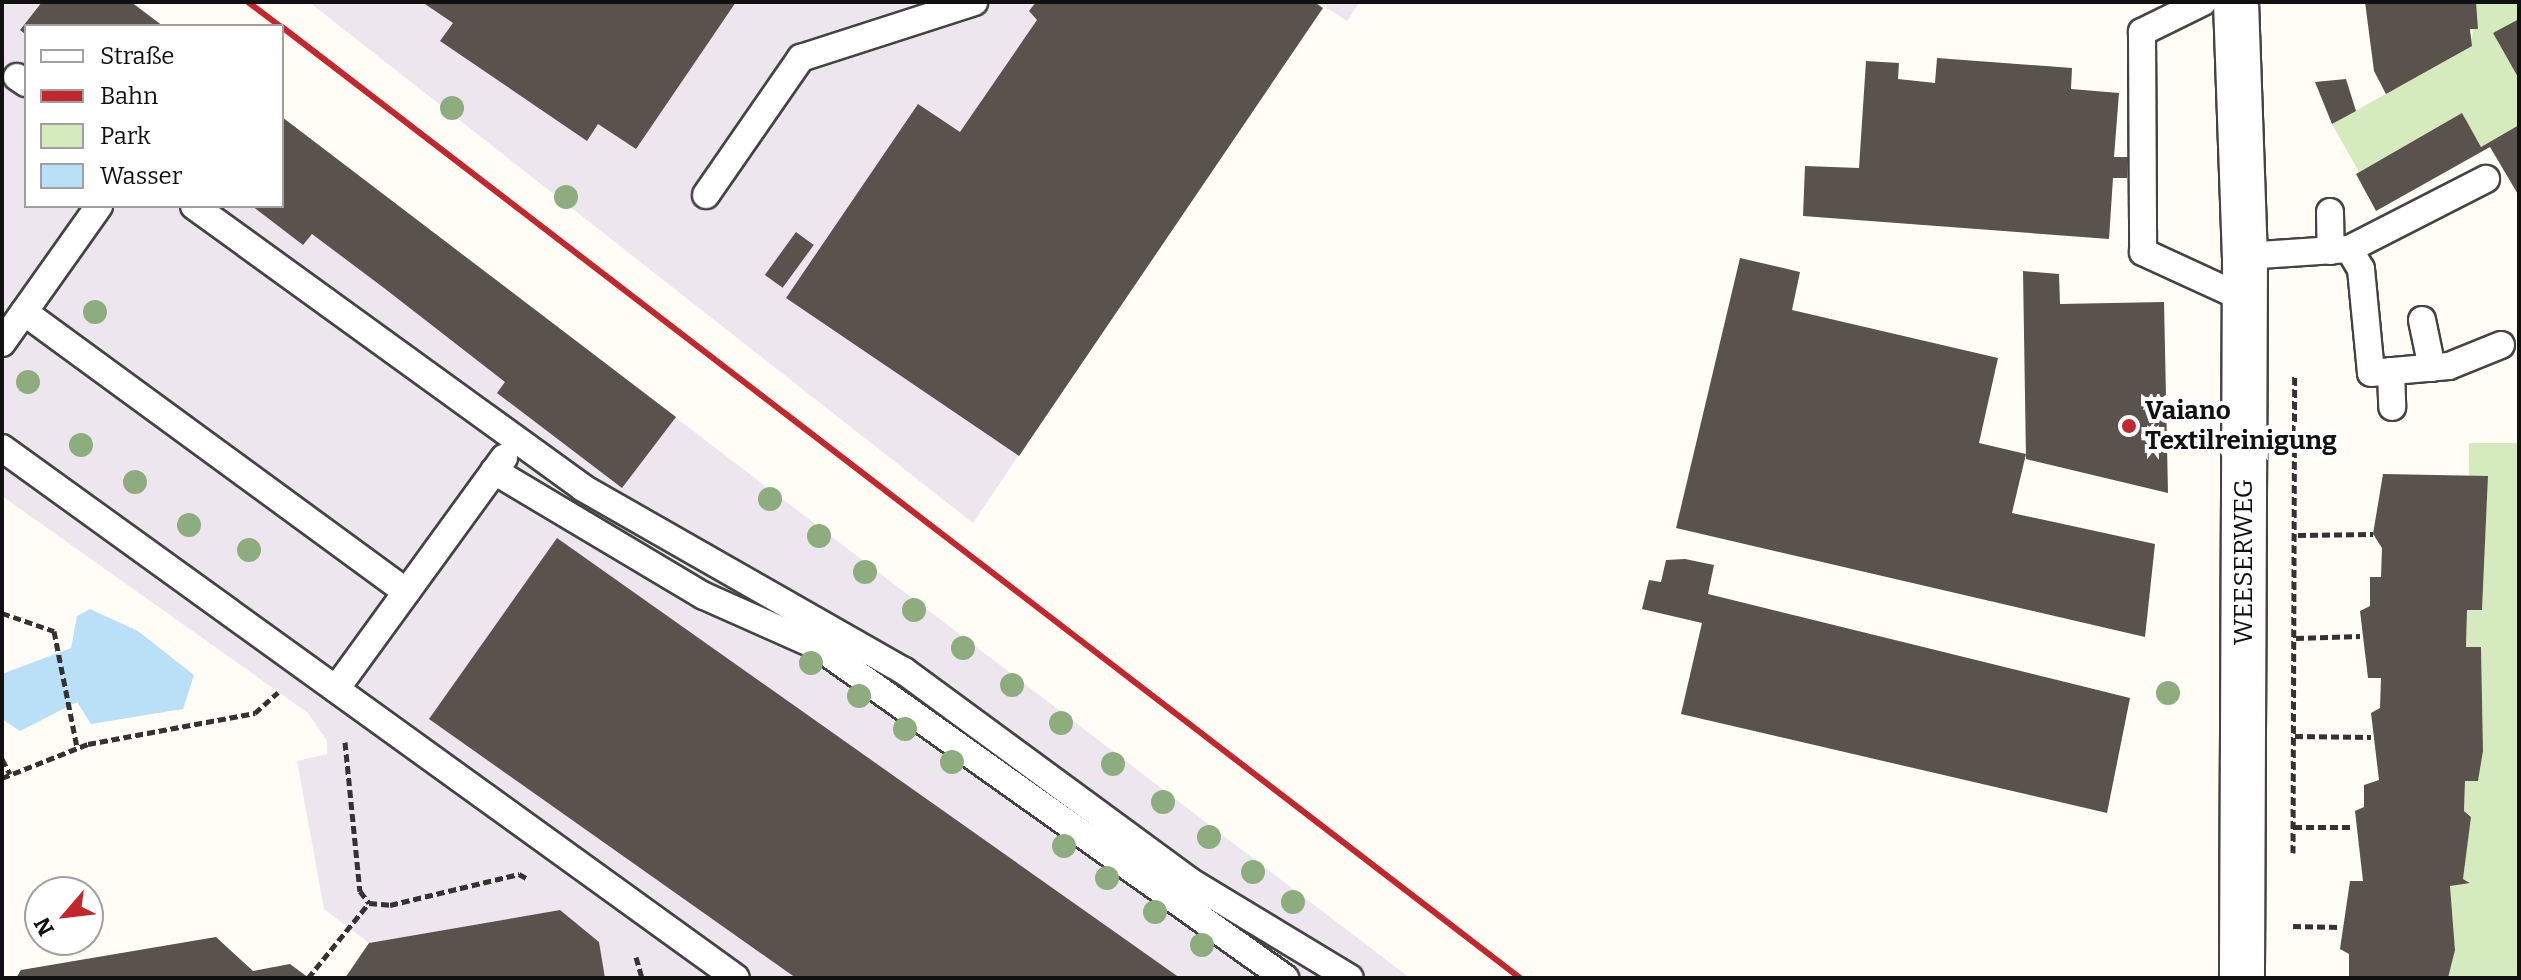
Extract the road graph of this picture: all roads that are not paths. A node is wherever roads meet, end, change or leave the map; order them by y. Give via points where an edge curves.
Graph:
1 (974, 2) edge
2 (2203, 2) edge
3 (2236, 2) edge
4 (2478, 189) dead end
5 (706, 195) dead end
6 (98, 208) edge
7 (197, 208) edge
8 (2330, 212) dead end
9 (2340, 250) junction
10 (2245, 256) junction
11 (2245, 299) junction
12 (24, 312) junction
13 (2422, 320) dead end
14 (2, 343) edge
15 (2501, 345) dead end
16 (2432, 368) junction
17 (2391, 371) junction
18 (2392, 407) dead end
19 (515, 442) junction
20 (2, 448) edge
21 (494, 471) junction
22 (406, 592) junction
23 (336, 689) junction
24 (736, 978) edge
25 (1285, 978) edge
26 (1350, 978) edge
27 (2242, 978) edge

1 - 5 lane via 801,58
2 - 11 lane via 2142,32 2143,252
3 - 10 street, WEESERWEG
4 - 9 lane
6 - 12 lane
7 - 19 lane
8 - 9 lane
9 - 10 lane
9 - 17 lane via 2361,269 2371,373
10 - 11 street, WEESERWEG
11 - 27 street, WEESERWEG
12 - 14 lane
12 - 22 lane
13 - 16 lane
15 - 16 lane
16 - 17 lane
17 - 18 lane
19 - 21 lane
19 - 26 lane via 633,520 709,555 904,671 1188,880
20 - 23 lane
21 - 22 lane
21 - 25 lane via 704,596 819,647
22 - 23 lane
23 - 24 lane

